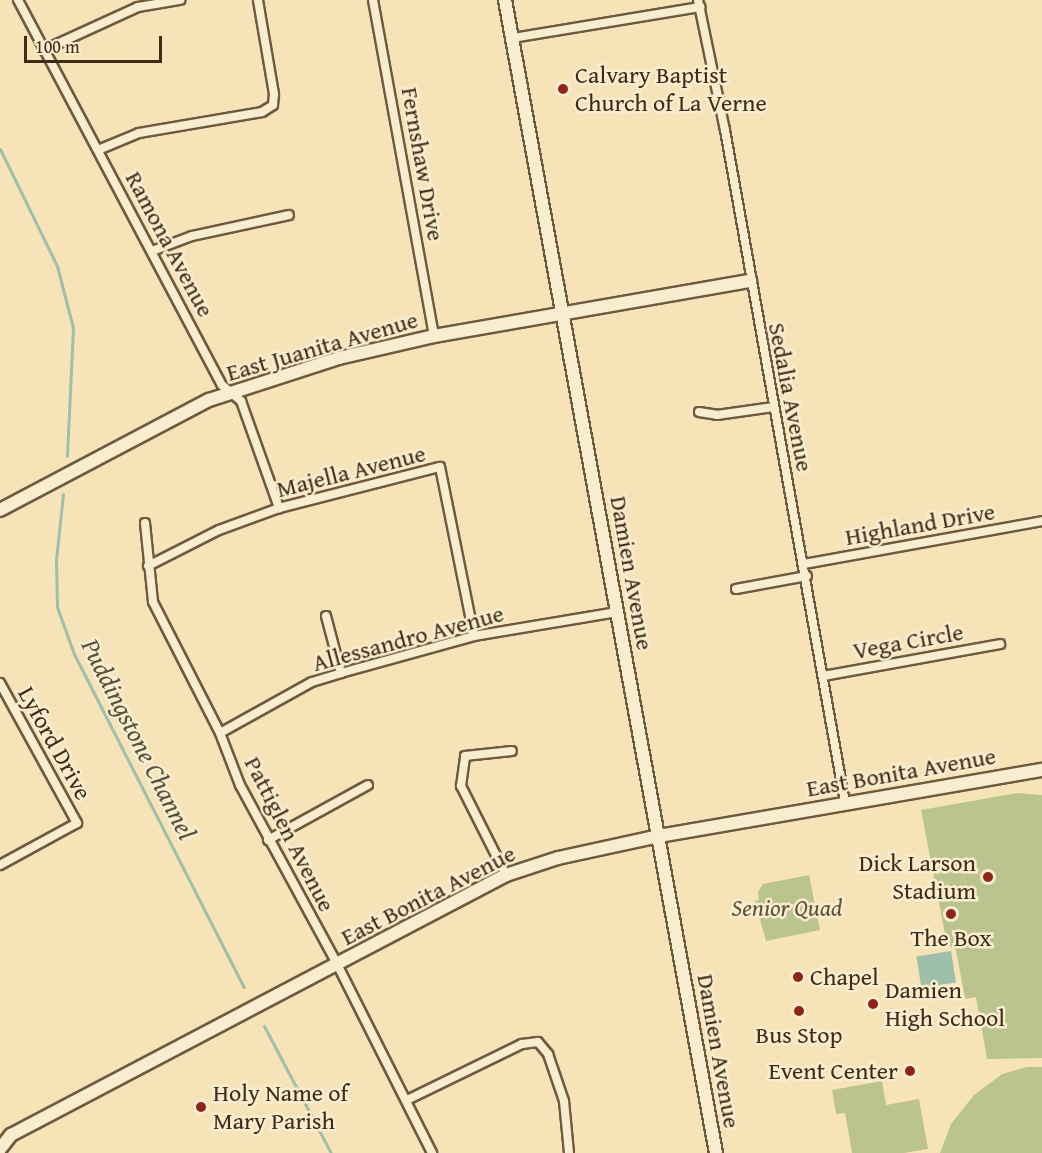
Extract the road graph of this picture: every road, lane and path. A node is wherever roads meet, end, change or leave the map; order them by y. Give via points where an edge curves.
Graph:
1 (18, 0) edge
2 (180, 0) edge
3 (258, 0) edge
4 (373, 0) edge
5 (505, 0) edge
6 (699, 4) edge
7 (513, 38) junction
8 (44, 50) junction
9 (98, 150) junction
10 (288, 215) dead end
11 (152, 251) junction
12 (750, 281) junction
13 (563, 316) junction
14 (434, 336) junction
15 (231, 393) junction
16 (773, 407) junction
17 (699, 412) dead end
18 (279, 508) junction
19 (0, 510) edge
20 (1042, 521) edge
21 (145, 523) dead end
22 (804, 564) junction
23 (148, 566) junction
24 (807, 576) junction
25 (736, 589) dead end
26 (617, 612) junction
27 (326, 616) dead end
28 (474, 636) junction
29 (1000, 644) dead end
30 (341, 673) junction
31 (824, 676) junction
32 (0, 683) edge
33 (220, 733) junction
34 (512, 752) dead end
35 (1039, 773) edge
36 (368, 785) dead end
37 (845, 802) junction
38 (659, 836) junction
39 (268, 840) junction
40 (0, 865) edge
41 (506, 874) junction
42 (337, 964) junction
43 (407, 1100) junction
44 (5, 1134) edge
45 (2, 1148) edge
46 (432, 1153) edge
47 (569, 1153) edge
48 (716, 1153) edge

1 - 8 street, Ramona Avenue
2 - 8 street via 138,7
3 - 9 street via 273,105 262,112 140,133
4 - 14 street, Fernshaw Drive
5 - 7 main road, Damien Avenue
6 - 7 street
6 - 12 street, Sedalia Avenue
7 - 13 main road, Damien Avenue
8 - 9 street, Ramona Avenue
9 - 11 street, Ramona Avenue
10 - 11 street via 192,237
11 - 15 street, Ramona Avenue via 222,385
12 - 13 main road, East Juanita Avenue
12 - 16 street, Sedalia Avenue
13 - 14 main road, East Juanita Avenue
13 - 26 main road, Damien Avenue
14 - 15 main road, East Juanita Avenue via 339,358
15 - 18 street, Ramona Avenue via 240,401
15 - 19 main road, East Juanita Avenue via 208,400
16 - 17 street via 717,415
16 - 22 street, Sedalia Avenue
18 - 23 street, Majella Avenue via 219,530
18 - 28 street, Majella Avenue via 441,467
20 - 22 street, Highland Drive
21 - 23 street, Pattiglen Avenue
22 - 24 street, Sedalia Avenue
23 - 33 street, Pattiglen Avenue via 153,602
24 - 25 street
24 - 31 street, Sedalia Avenue
26 - 28 street, Allessandro Avenue
26 - 38 main road, Damien Avenue
27 - 30 street
28 - 30 street, Allessandro Avenue
29 - 31 street, Vega Circle
30 - 33 street, Allessandro Avenue via 312,682
31 - 37 street, Sedalia Avenue
32 - 40 street, Lyford Drive via 77,823
33 - 39 street, Pattiglen Avenue via 240,786
34 - 41 street via 465,756 461,786
35 - 37 main road, East Bonita Avenue
36 - 39 street
37 - 38 main road, East Bonita Avenue
38 - 41 main road, East Bonita Avenue
38 - 48 main road, Damien Avenue
39 - 42 street, Pattiglen Avenue
41 - 42 main road, East Bonita Avenue
42 - 43 street, Pattiglen Avenue
42 - 44 main road, East Bonita Avenue
43 - 46 street, Pattiglen Avenue
43 - 47 street via 522,1044 538,1042 548,1054 564,1101
44 - 45 main road, East Bonita Avenue

